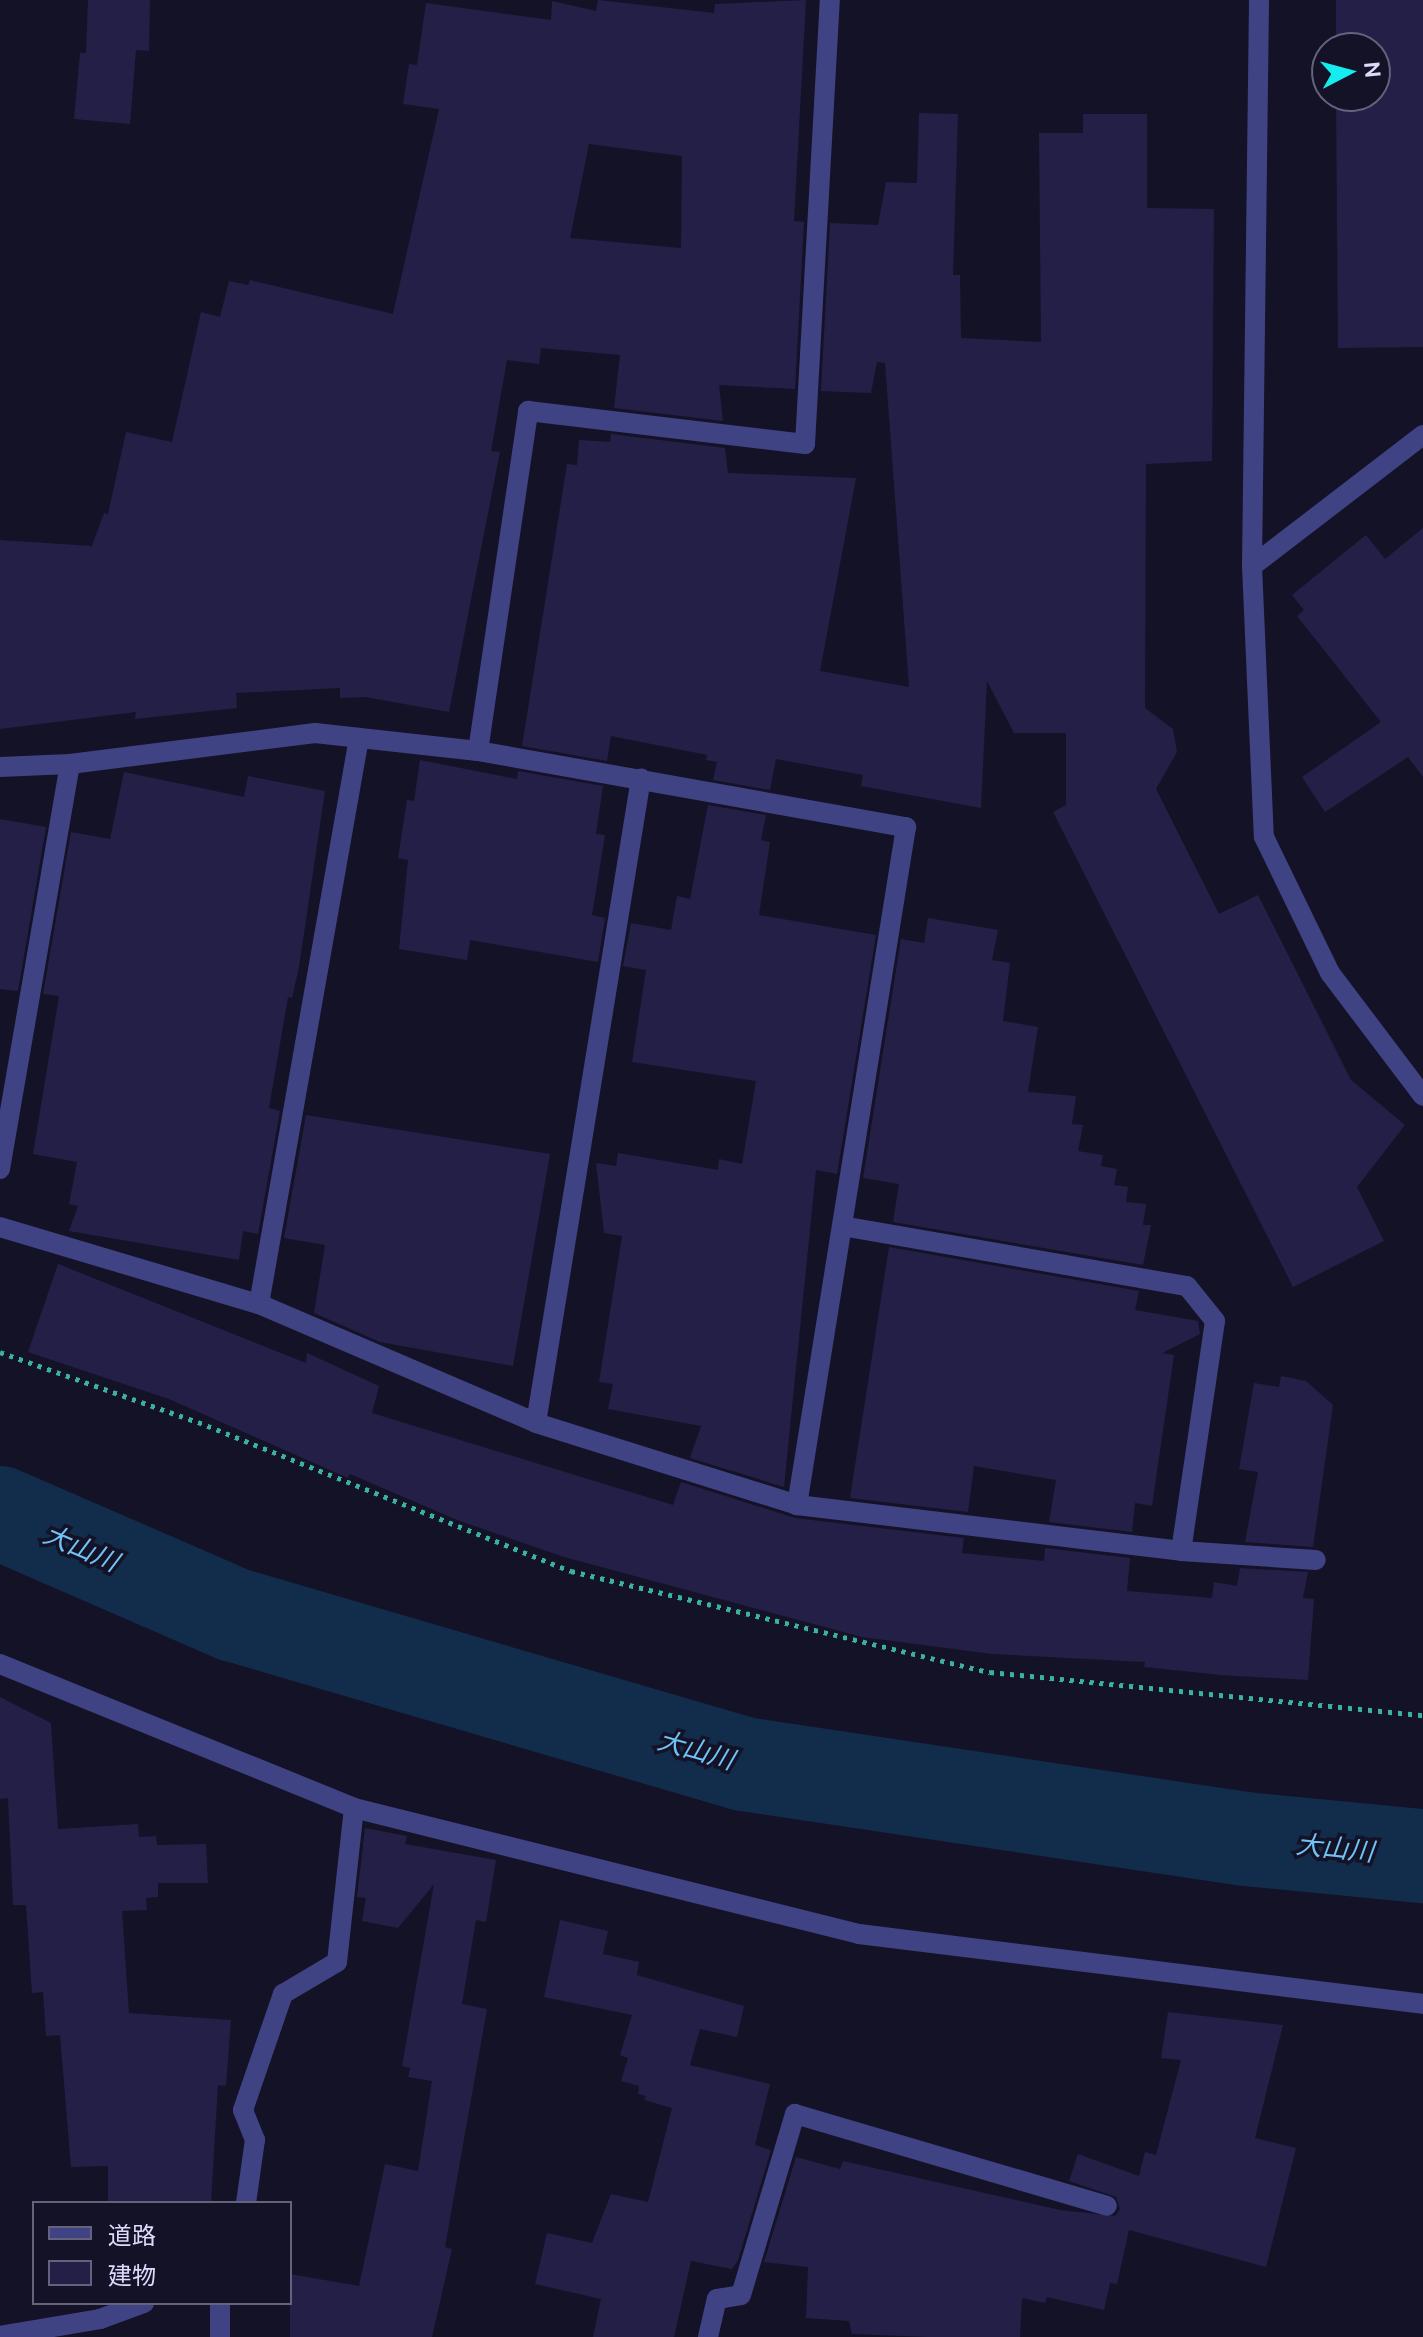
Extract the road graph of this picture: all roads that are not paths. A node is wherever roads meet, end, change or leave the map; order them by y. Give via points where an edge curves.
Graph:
1 (830, 0) edge
2 (1259, 0) edge
3 (1423, 435) edge
4 (1252, 566) junction
5 (359, 738) junction
6 (478, 751) junction
7 (70, 764) junction
8 (0, 767) edge
9 (641, 778) junction
10 (1423, 1096) edge
11 (0, 1169) edge
12 (842, 1226) junction
13 (0, 1227) edge
14 (259, 1304) junction
15 (536, 1423) junction
16 (797, 1505) junction
17 (1181, 1551) junction
18 (1316, 1560) dead end
19 (0, 1664) edge
20 (354, 1808) junction
21 (1423, 2004) edge
22 (246, 2201) edge
23 (1107, 2206) dead end
24 (138, 2305) edge
25 (220, 2305) edge
26 (0, 2336) edge
27 (220, 2337) edge
28 (708, 2337) edge

1 - 6 street via 805,444 528,411
2 - 4 street
3 - 4 street
4 - 10 street via 1264,837 1330,973
5 - 6 street
5 - 7 street via 315,733
5 - 14 street
6 - 9 street
7 - 8 street
7 - 11 street
9 - 12 street via 906,827
9 - 15 street
12 - 16 street
12 - 17 street via 1187,1286 1215,1321
13 - 14 street
14 - 15 street
15 - 16 street
16 - 17 street
17 - 18 street
19 - 20 street
20 - 21 street via 859,1934
20 - 22 street via 337,1962 283,1994 243,2110 255,2140
23 - 28 street via 795,2114 741,2295 717,2299
24 - 26 street via 100,2319
25 - 27 street

